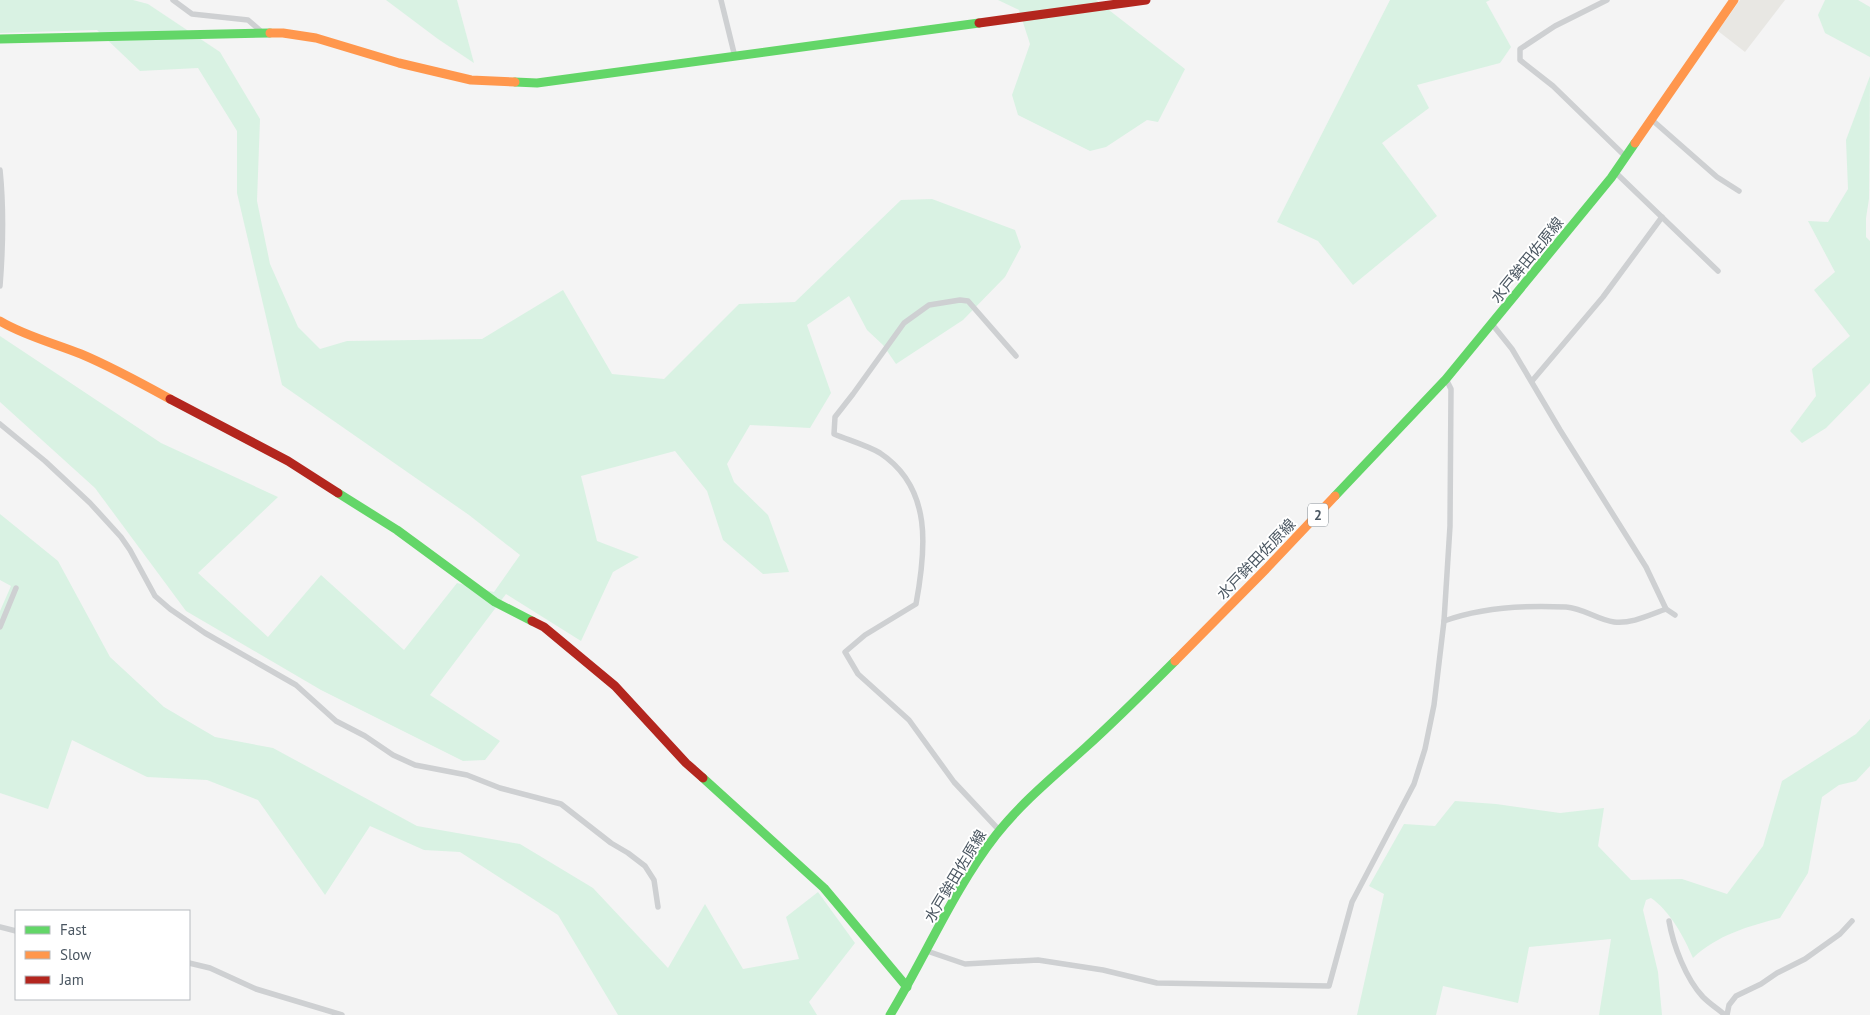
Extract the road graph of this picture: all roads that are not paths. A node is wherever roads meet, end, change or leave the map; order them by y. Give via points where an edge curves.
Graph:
1 (173, 0) edge
2 (721, 0) edge
3 (1146, 0) edge
4 (1608, 0) edge
5 (1734, 0) edge
6 (263, 33) junction
7 (0, 39) edge
8 (735, 57) junction
9 (1651, 119) junction
10 (1626, 157) junction
11 (0, 170) edge
12 (1616, 172) junction
13 (1739, 191) dead end
14 (1662, 217) junction
15 (1718, 271) dead end
16 (0, 286) edge
17 (0, 321) edge
18 (1492, 324) junction
19 (1016, 356) dead end
20 (1446, 379) junction
21 (1532, 381) junction
22 (0, 424) edge
23 (16, 588) dead end
24 (1666, 609) junction
25 (1676, 615) dead end
26 (1444, 621) junction
27 (0, 627) edge
28 (999, 830) junction
29 (658, 907) dead end
30 (1669, 921) dead end
31 (1852, 922) dead end
32 (0, 927) edge
33 (15, 931) edge
34 (927, 951) junction
35 (190, 963) edge
36 (907, 987) junction
37 (342, 1015) edge
38 (890, 1015) edge
39 (1726, 1015) edge

1 - 6 street via 192,14 248,20
2 - 8 street
3 - 8 street
4 - 10 street via 1555,26 1520,48 1520,60 1553,86
5 - 9 street, 水戸鉾田佐原線 / 2
6 - 7 street
6 - 8 street via 301,35 471,80 512,83 537,83
9 - 10 street, 水戸鉾田佐原線 / 2
9 - 13 street
10 - 12 street, 水戸鉾田佐原線 / 2
11 - 16 street
12 - 14 street
12 - 18 street, 水戸鉾田佐原線 / 2
14 - 15 street
14 - 21 street via 1603,297
17 - 36 street via 122,373 288,461 397,530 495,602 544,626 615,686 686,763 824,888
18 - 20 street, 水戸鉾田佐原線 / 2
18 - 21 street
19 - 28 street via 968,301 929,305 904,323 835,417 834,434 879,453 903,473 918,502 922,520 923,558 916,604 864,635 845,652 858,674 909,720 954,782
20 - 26 street via 1451,388 1450,526
20 - 28 street, 水戸鉾田佐原線 / 2 via 1112,724
21 - 24 street via 1646,568
22 - 29 street via 90,503 121,537 155,596 170,609 296,685 336,721 393,755 415,765 467,775 500,788 562,804 645,866 654,880
23 - 27 street
24 - 25 street
24 - 26 street via 1631,622 1613,622 1568,607 1495,608
26 - 34 street via 1434,705 1414,784 1352,902 1329,986 1157,983 1103,970 1038,960 965,964
28 - 34 street, 水戸鉾田佐原線 / 2 via 979,856
30 - 39 street via 1672,938 1690,978 1703,997
31 - 39 street via 1805,959 1736,996
32 - 33 street
34 - 36 street, 水戸鉾田佐原線 / 2
35 - 37 street via 210,968 256,989
36 - 38 street, 水戸鉾田佐原線 / 2

